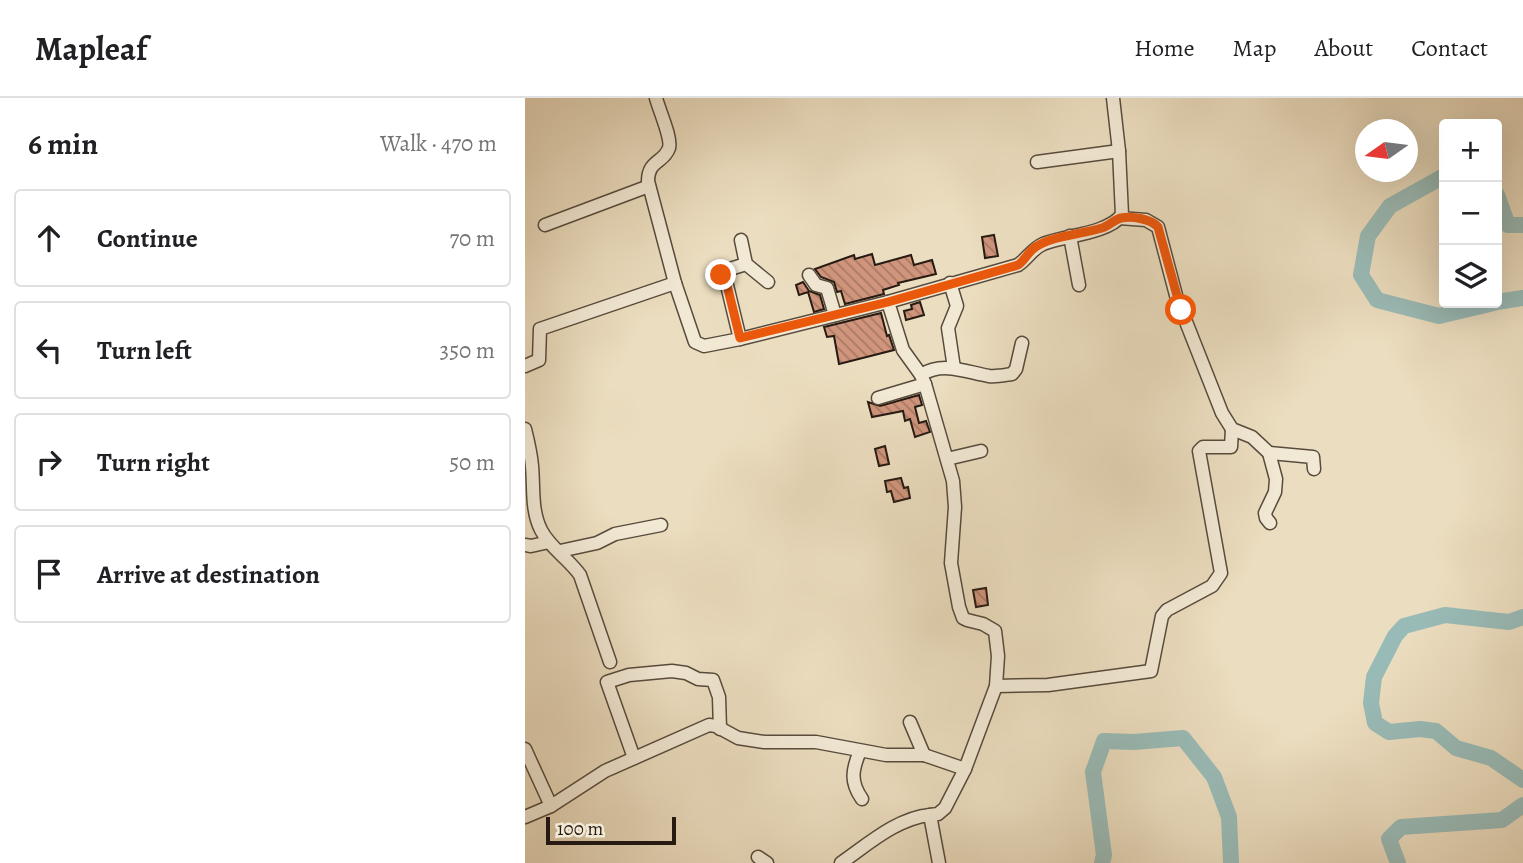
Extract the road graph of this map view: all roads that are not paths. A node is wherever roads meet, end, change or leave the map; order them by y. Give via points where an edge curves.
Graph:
1 (656, 98) edge
2 (1113, 98) edge
3 (1119, 151) junction
4 (1038, 162) dead end
5 (649, 186) junction
6 (1119, 218) junction
7 (545, 225) dead end
8 (1070, 236) junction
9 (741, 240) dead end
10 (746, 264) junction
11 (809, 275) dead end
12 (768, 282) dead end
13 (675, 283) junction
14 (950, 283) junction
15 (1079, 285) dead end
16 (888, 302) junction
17 (835, 315) junction
18 (740, 338) junction
19 (1022, 343) dead end
20 (525, 366) edge
21 (954, 368) junction
22 (923, 380) junction
23 (878, 398) dead end
24 (525, 429) edge
25 (1232, 429) junction
26 (981, 451) dead end
27 (1269, 453) junction
28 (947, 459) junction
29 (1314, 470) dead end
30 (1270, 523) dead end
31 (661, 525) dead end
32 (549, 542) junction
33 (525, 545) edge
34 (560, 551) junction
35 (610, 662) dead end
36 (996, 687) junction
37 (910, 722) dead end
38 (720, 729) junction
39 (525, 749) edge
40 (859, 751) junction
41 (924, 755) junction
42 (634, 758) junction
43 (965, 769) junction
44 (862, 799) dead end
45 (551, 806) junction
46 (930, 815) junction
47 (525, 817) edge
48 (841, 863) edge
49 (939, 863) edge

1 - 5 street via 669,147 650,167
2 - 3 street
3 - 4 street
3 - 6 street
5 - 7 street
5 - 13 street
6 - 8 street via 1105,228
6 - 25 street via 1146,220 1158,227 1181,310
8 - 14 street via 1032,250 1018,265
8 - 15 street
9 - 10 street
10 - 12 street
10 - 18 street via 719,275
11 - 17 street via 816,285 827,289
13 - 18 street via 695,342 704,346
13 - 20 street via 540,329 539,359
14 - 16 street
14 - 21 street via 957,306 948,328
16 - 17 street
16 - 22 street via 903,350
17 - 18 street
19 - 21 street via 1012,374 991,376
21 - 22 street via 932,369
22 - 23 street
22 - 28 street
24 - 32 street via 533,500 539,527
25 - 27 street via 1252,437
25 - 36 street via 1231,447 1199,451 1221,573 1212,586 1162,616 1151,671
26 - 28 street
27 - 29 street via 1313,457
27 - 30 street via 1276,480 1265,513
28 - 36 street via 955,498 951,563 956,597 963,618 995,631
31 - 34 street
32 - 33 street
32 - 34 street
34 - 35 street via 580,575
36 - 43 street
37 - 41 street
38 - 40 street via 764,742 816,742
38 - 42 street via 709,725
38 - 42 street via 719,697 713,680 672,671 607,682
39 - 45 street
40 - 41 street
40 - 44 street via 852,775
41 - 43 street
42 - 45 street
43 - 46 street via 945,808
45 - 47 street
46 - 48 street via 895,827
46 - 49 street

